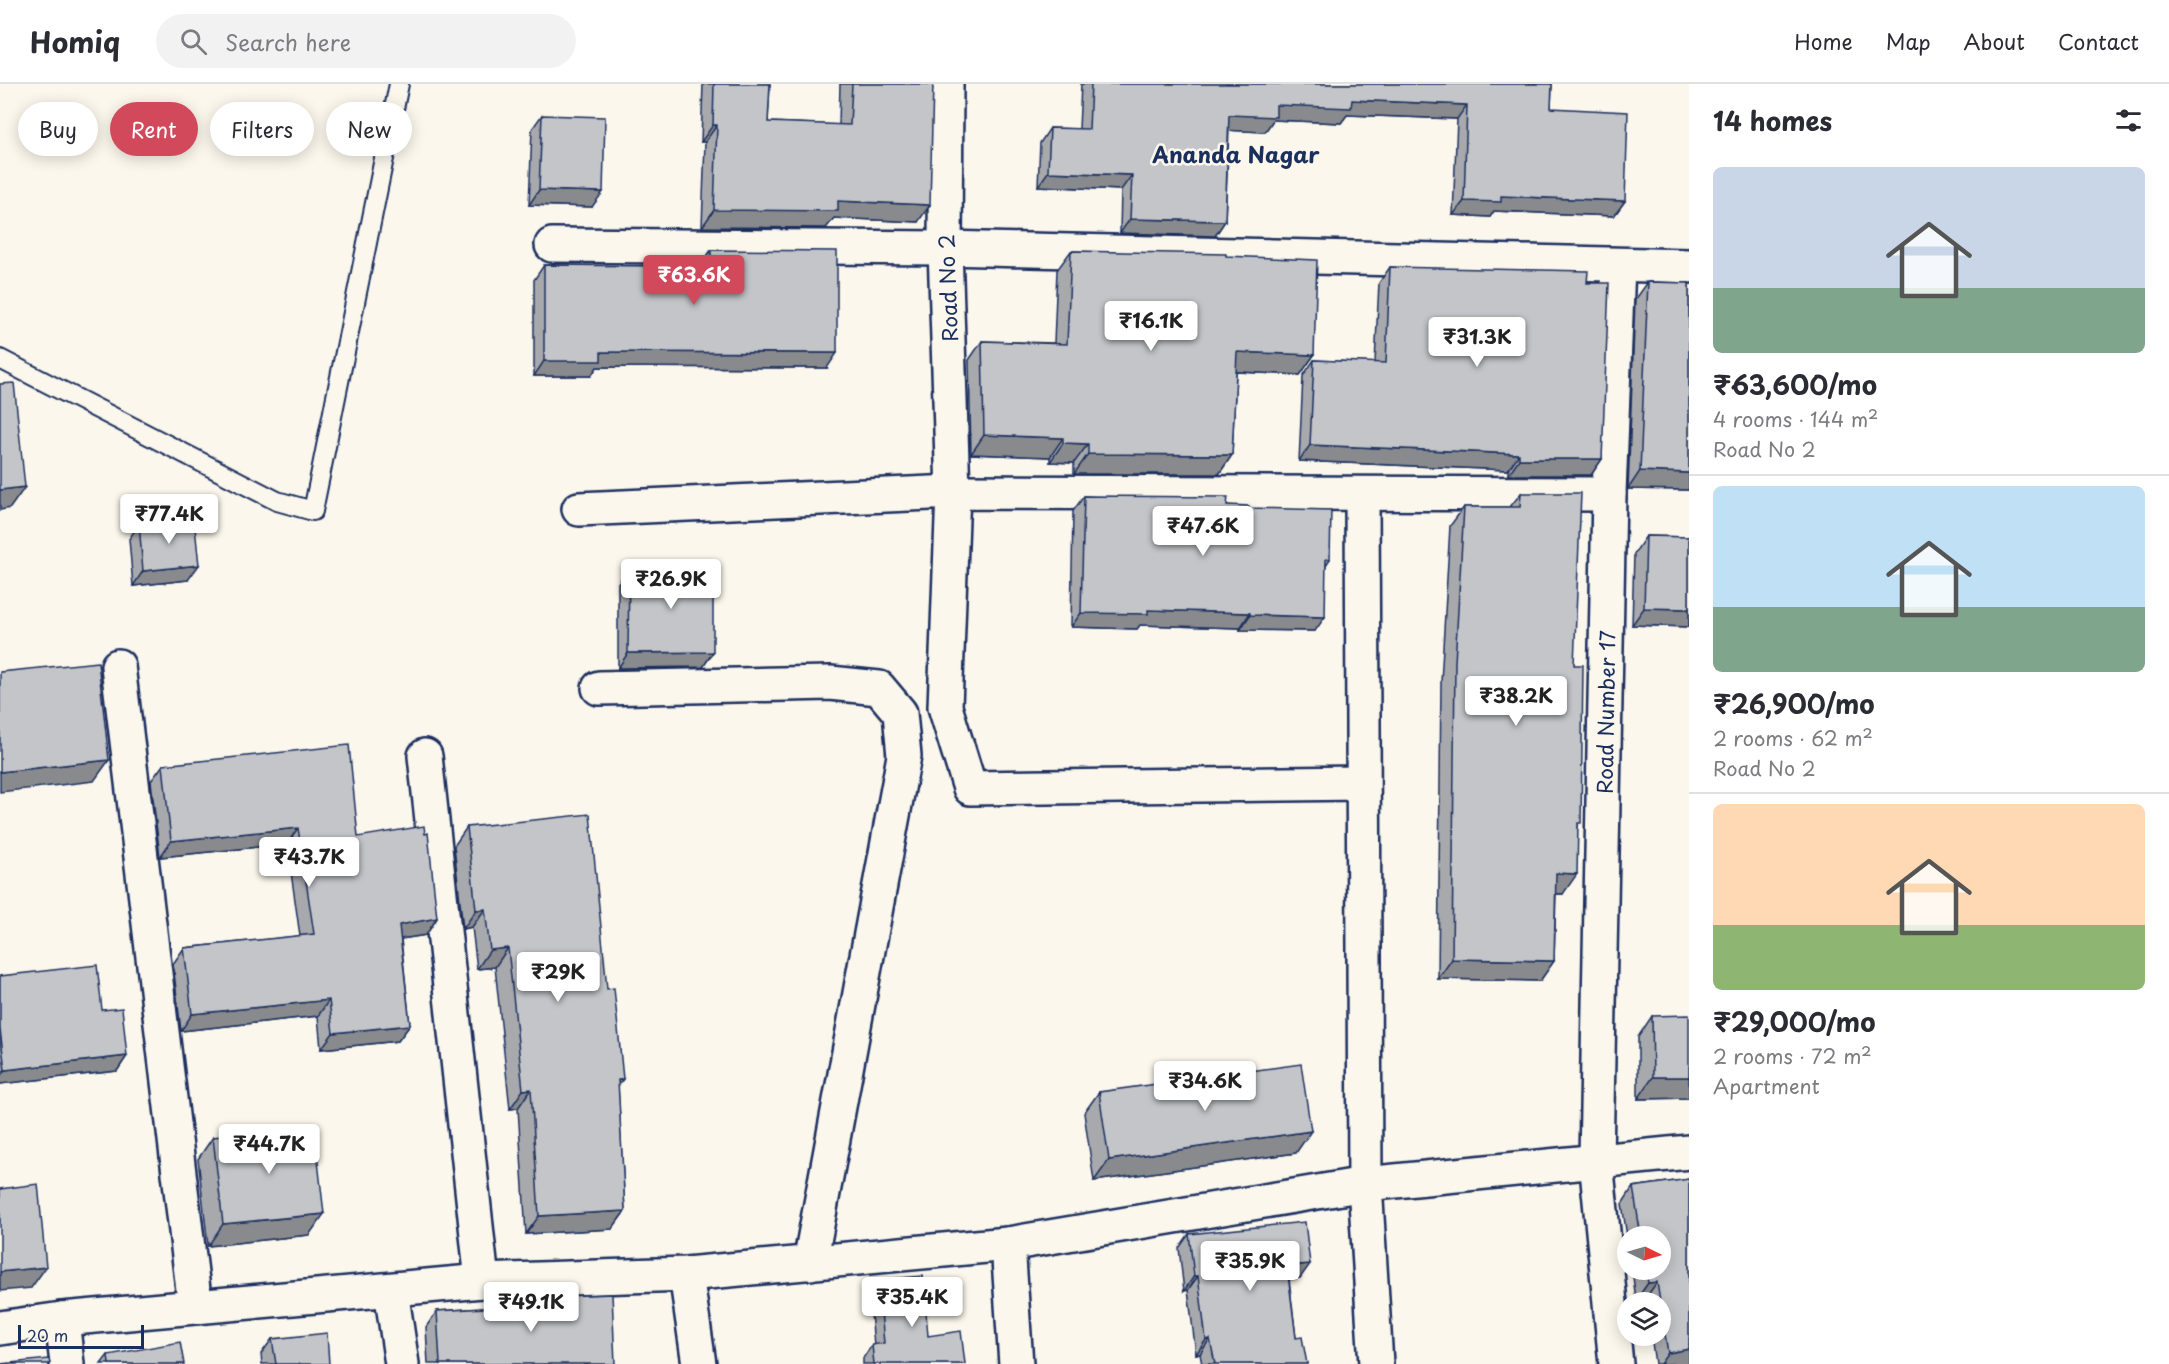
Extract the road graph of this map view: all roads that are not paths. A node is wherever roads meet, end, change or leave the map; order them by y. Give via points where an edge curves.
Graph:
1 (399, 84) edge
2 (946, 84) edge
3 (552, 245) dead end
4 (945, 248) junction
5 (1618, 265) junction
6 (1689, 266) edge
7 (0, 359) edge
8 (953, 492) junction
9 (1362, 494) junction
10 (1610, 495) junction
11 (579, 508) dead end
12 (118, 666) dead end
13 (599, 688) dead end
14 (425, 756) dead end
15 (1362, 783) junction
16 (1689, 1152) edge
17 (1596, 1160) junction
18 (1365, 1184) junction
19 (1008, 1244) junction
20 (810, 1263) junction
21 (686, 1274) junction
22 (482, 1281) junction
23 (391, 1290) junction
24 (195, 1306) junction
25 (62, 1319) junction
26 (0, 1328) edge
27 (67, 1364) edge
28 (402, 1364) edge
29 (699, 1364) edge
30 (1016, 1364) edge
31 (1376, 1364) edge
32 (1617, 1364) edge

1 - 7 lane via 312,511 277,501
2 - 4 street, Road No 2
3 - 4 street
4 - 5 street
4 - 8 street, Road No 2
5 - 6 street
5 - 10 street, Road Number 17
8 - 9 street
8 - 11 street
8 - 15 street, Road No 2 via 945,706 970,788
9 - 10 street
9 - 15 street
10 - 17 street, Road Number 17
12 - 24 street
13 - 20 street via 830,683 879,688 900,713 904,756
14 - 22 street
15 - 18 street
16 - 17 street
17 - 18 street
17 - 32 street, Road Number 17
18 - 19 street
18 - 31 street
19 - 20 street
19 - 30 street
20 - 21 street
21 - 22 street
21 - 29 street
22 - 23 street
23 - 24 street
23 - 28 street
24 - 25 street
25 - 26 street
25 - 27 street

